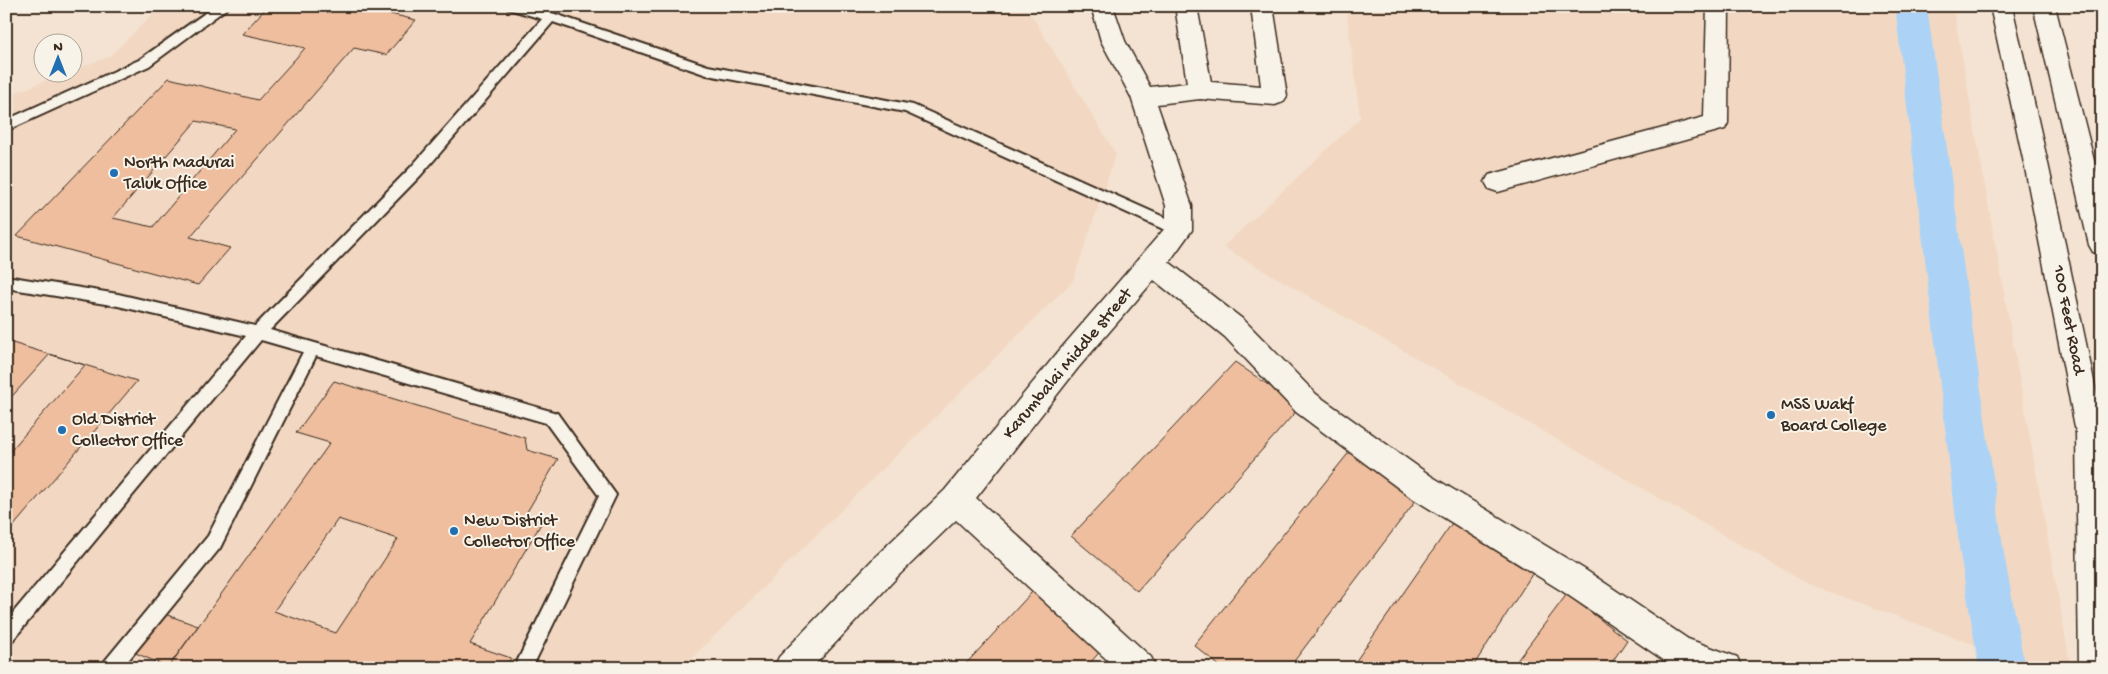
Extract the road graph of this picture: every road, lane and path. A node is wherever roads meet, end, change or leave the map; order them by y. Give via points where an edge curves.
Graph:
1 (224, 6) edge
2 (514, 6) edge
3 (1102, 6) edge
4 (1186, 6) edge
5 (1262, 6) edge
6 (1718, 6) edge
7 (2001, 6) edge
8 (2044, 6) edge
9 (551, 17) junction
10 (1200, 90) junction
11 (1142, 97) junction
12 (6, 126) edge
13 (1498, 182) dead end
14 (1179, 230) junction
15 (2102, 245) edge
16 (1152, 264) junction
17 (6, 282) edge
18 (258, 333) junction
19 (312, 349) junction
20 (956, 500) junction
21 (6, 635) edge
22 (110, 668) edge
23 (523, 668) edge
24 (790, 668) edge
25 (1140, 668) edge
26 (1726, 668) edge
27 (2095, 668) edge

1 - 12 lane via 144,63
2 - 9 lane
3 - 11 street via 1113,41
4 - 10 street
5 - 10 street via 1275,96
6 - 13 street via 1716,122
7 - 27 street, 100 Feet Road via 2090,432
8 - 15 street
9 - 14 lane via 707,70 908,108
9 - 18 lane via 416,171
10 - 11 street
11 - 14 street via 1179,206
14 - 16 street, Karumbalai Middle street
16 - 20 street, Karumbalai Middle street via 1068,360
16 - 26 street via 1235,328 1306,403 1420,486 1573,580 1679,652
17 - 18 lane via 118,300
18 - 19 lane
18 - 21 lane
19 - 22 lane via 214,542
19 - 23 lane via 551,418 608,495
20 - 24 street, Karumbalai Middle street via 887,566
20 - 25 street

